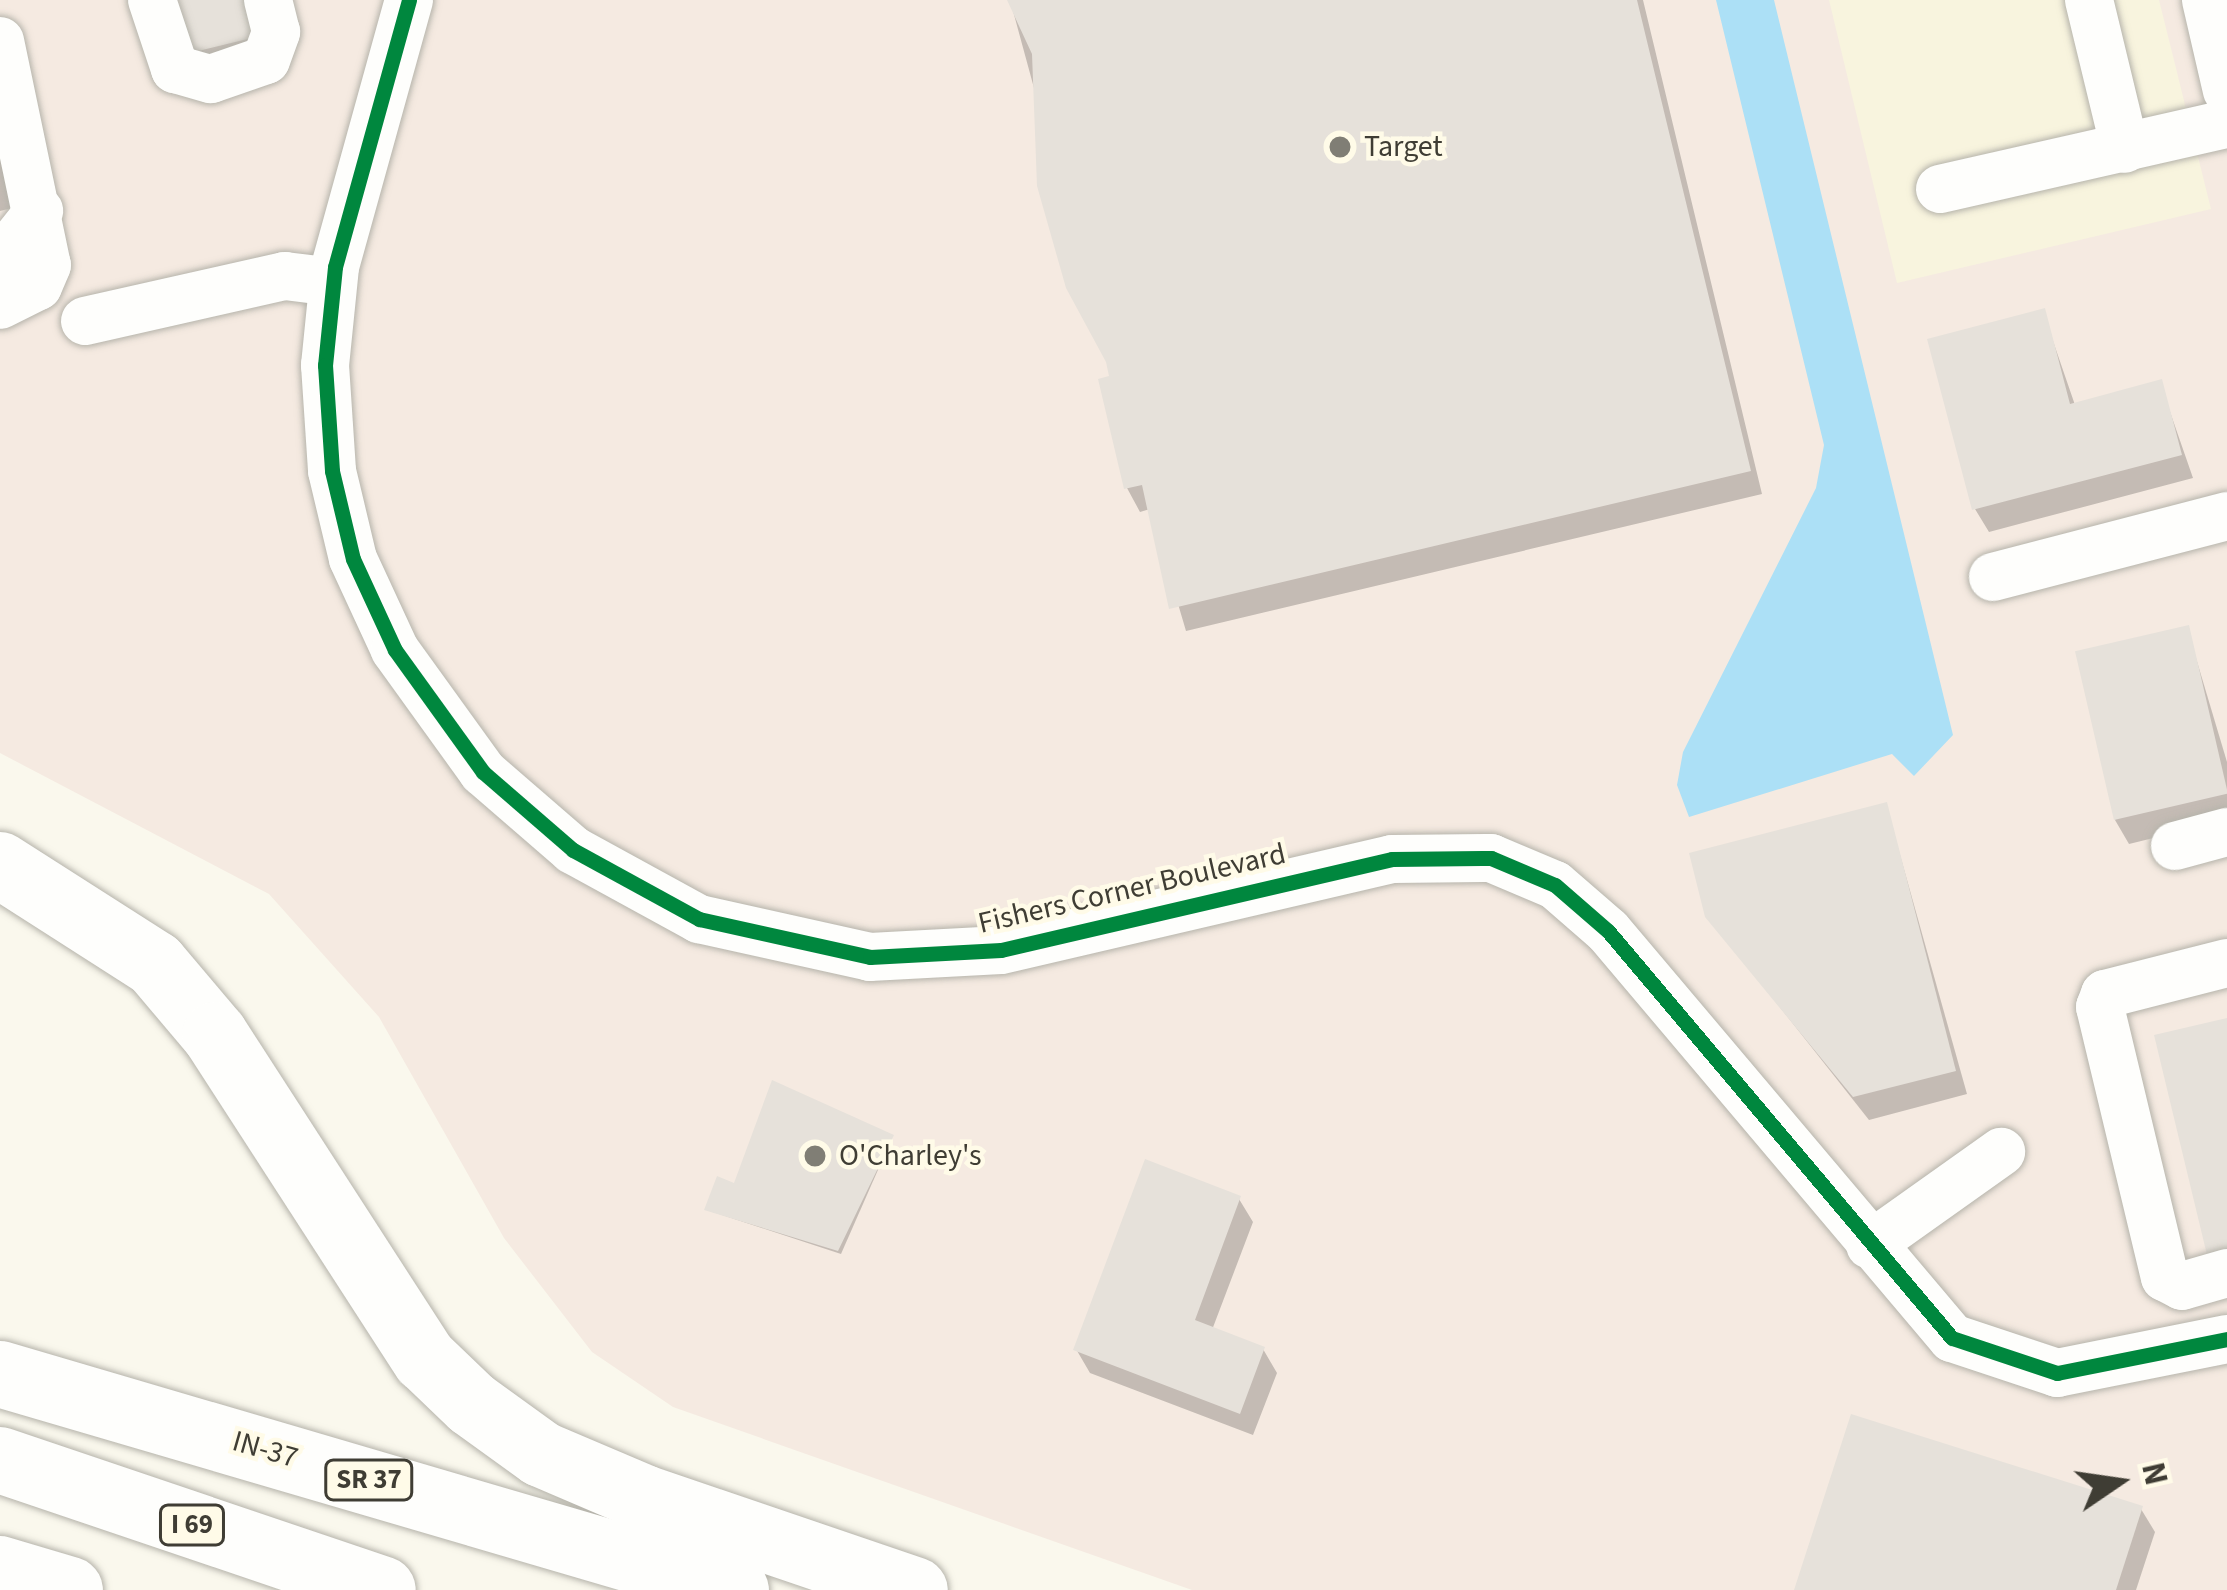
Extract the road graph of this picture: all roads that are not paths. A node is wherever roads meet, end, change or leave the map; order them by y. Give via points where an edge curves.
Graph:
1 (152, 0) edge
2 (268, 0) edge
3 (410, 0) edge
4 (2090, 0) edge
5 (2214, 6) edge
6 (0, 41) edge
7 (2227, 91) edge
8 (2227, 124) edge
9 (2125, 149) junction
10 (1940, 189) dead end
11 (39, 212) junction
12 (0, 260) edge
13 (333, 282) junction
14 (0, 305) edge
15 (85, 321) dead end
16 (2227, 517) edge
17 (1993, 577) dead end
18 (2227, 832) edge
19 (2175, 846) dead end
20 (0, 865) edge
21 (2227, 963) edge
22 (2001, 1152) dead end
23 (1870, 1245) junction
24 (2227, 1273) edge
25 (2227, 1339) edge
26 (0, 1374) edge
27 (0, 1460) edge
28 (0, 1569) edge
29 (70, 1590) edge
30 (383, 1590) edge
31 (736, 1590) edge
32 (915, 1590) edge

1 - 2 street via 175,69 211,79 266,60 276,32
3 - 13 street, Fishers Corner Boulevard
4 - 9 street
5 - 7 street
6 - 11 street
8 - 9 street
9 - 10 street
11 - 12 street
11 - 14 street via 47,265 38,286
13 - 15 street via 285,276
13 - 23 street, Fishers Corner Boulevard via 332,471 380,623 483,772 619,881 759,937 922,957 1058,938 1381,861 1492,858 1555,885 1608,931
16 - 17 street
18 - 19 street
20 - 32 highway via 155,964 214,1035 414,1344 472,1404 541,1454 644,1498
21 - 24 street via 2105,994 2100,1007 2165,1277 2182,1286
22 - 23 street
23 - 25 street, Fishers Corner Boulevard via 1952,1338 2034,1371 2102,1370
26 - 31 highway, IN-37 / SR 37
27 - 30 highway, I 69
28 - 29 highway

